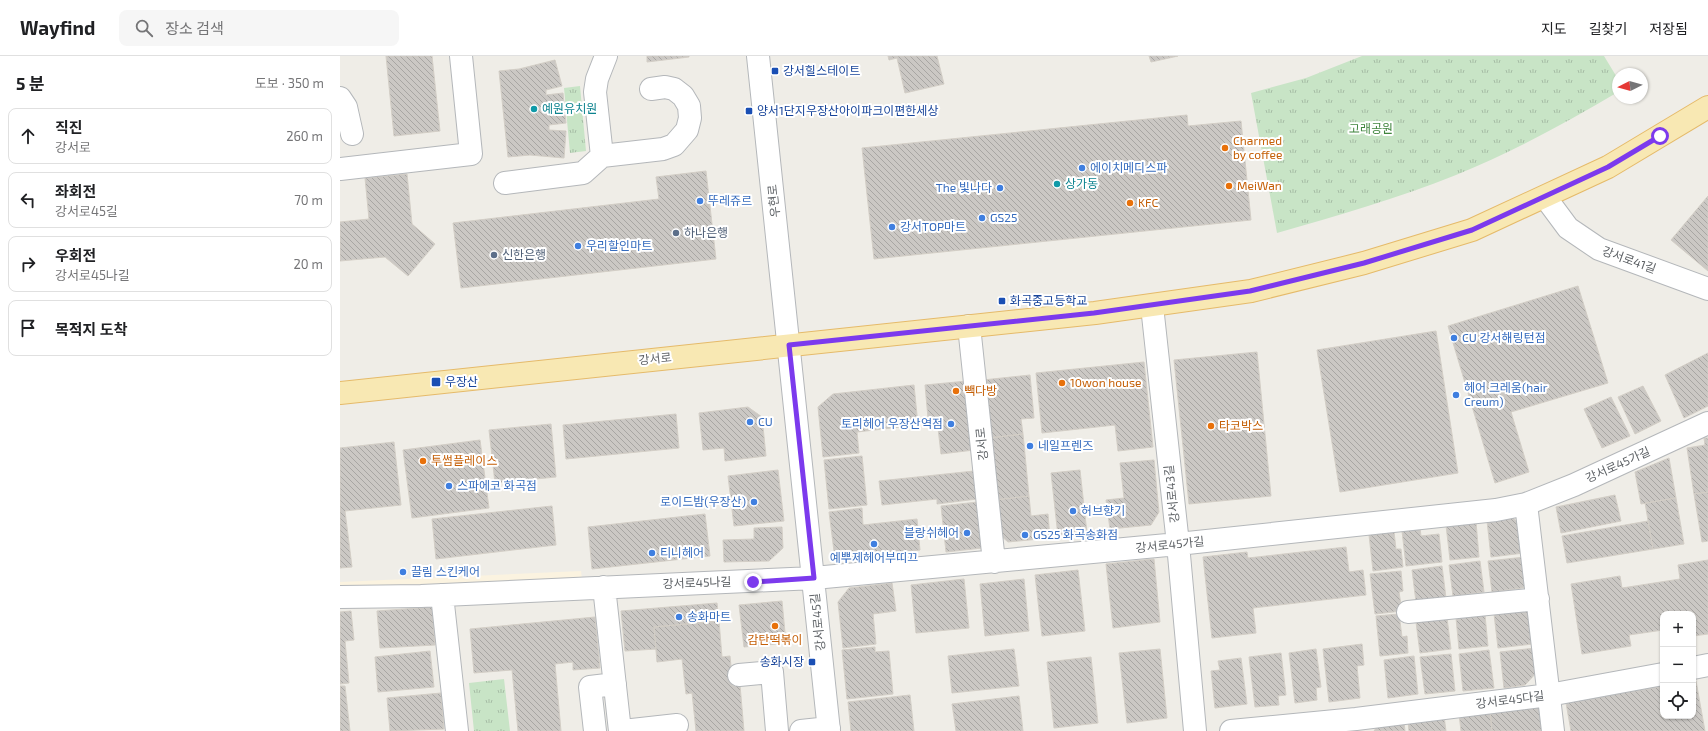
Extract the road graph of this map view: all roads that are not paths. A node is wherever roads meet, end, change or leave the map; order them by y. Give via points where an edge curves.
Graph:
1 (461, 56) edge
2 (606, 56) edge
3 (758, 56) edge
4 (651, 89) dead end
5 (340, 98) edge
6 (1708, 107) edge
7 (352, 134) dead end
8 (602, 156) junction
9 (340, 169) edge
10 (505, 183) dead end
11 (1545, 197) junction
12 (1708, 289) edge
13 (1152, 306) junction
14 (969, 326) junction
15 (789, 345) junction
16 (340, 392) edge
17 (1708, 423) edge
18 (1526, 504) junction
19 (1178, 544) junction
20 (994, 562) junction
21 (814, 578) junction
22 (604, 587) junction
23 (442, 595) junction
24 (340, 597) edge
25 (1538, 599) junction
26 (1408, 612) dead end
27 (1708, 665) edge
28 (1696, 667) edge
29 (1660, 675) edge
30 (738, 676) dead end
31 (615, 684) junction
32 (1549, 695) junction
33 (677, 725) dead end
34 (1356, 725) edge
35 (829, 730) edge
36 (457, 731) edge
37 (595, 731) edge
38 (622, 731) edge
39 (777, 731) edge
40 (801, 731) edge
41 (1195, 731) edge
42 (1231, 731) edge
43 (1553, 731) edge

1 - 9 street via 471,154
2 - 8 street via 594,92
3 - 15 street, 우현로
4 - 8 street via 666,87 683,96 689,106 687,130 674,145 663,149
5 - 7 street via 346,107
6 - 11 main road, 강서로 via 1608,167
8 - 10 street via 583,174
11 - 12 street, 강서로41길 via 1568,228 1599,250
11 - 13 main road, 강서로 via 1472,230 1364,263 1250,291
13 - 14 main road, 강서로
13 - 19 street, 강서로43길
14 - 15 main road, 강서로
14 - 20 street, 강서로
15 - 16 main road, 강서로
15 - 21 street, 강서로45길
17 - 18 street, 강서로45가길 via 1574,485
18 - 19 street, 강서로45가길 via 1496,510
18 - 25 street
19 - 20 street, 강서로45가길
19 - 41 street, 강서로43길
20 - 21 street, 강서로45가길
21 - 22 street, 강서로45나길
21 - 35 street, 강서로45길
22 - 23 street, 강서로45나길
22 - 31 street
23 - 24 street, 강서로45나길
23 - 36 street
25 - 26 street
25 - 32 street
27 - 28 street
29 - 32 street, 강서로45다길
30 - 39 street via 772,672
31 - 37 street via 590,687
31 - 38 street
32 - 34 street, 강서로45다길
32 - 43 street
33 - 38 street
34 - 42 street, 강서로45다길
35 - 40 street

